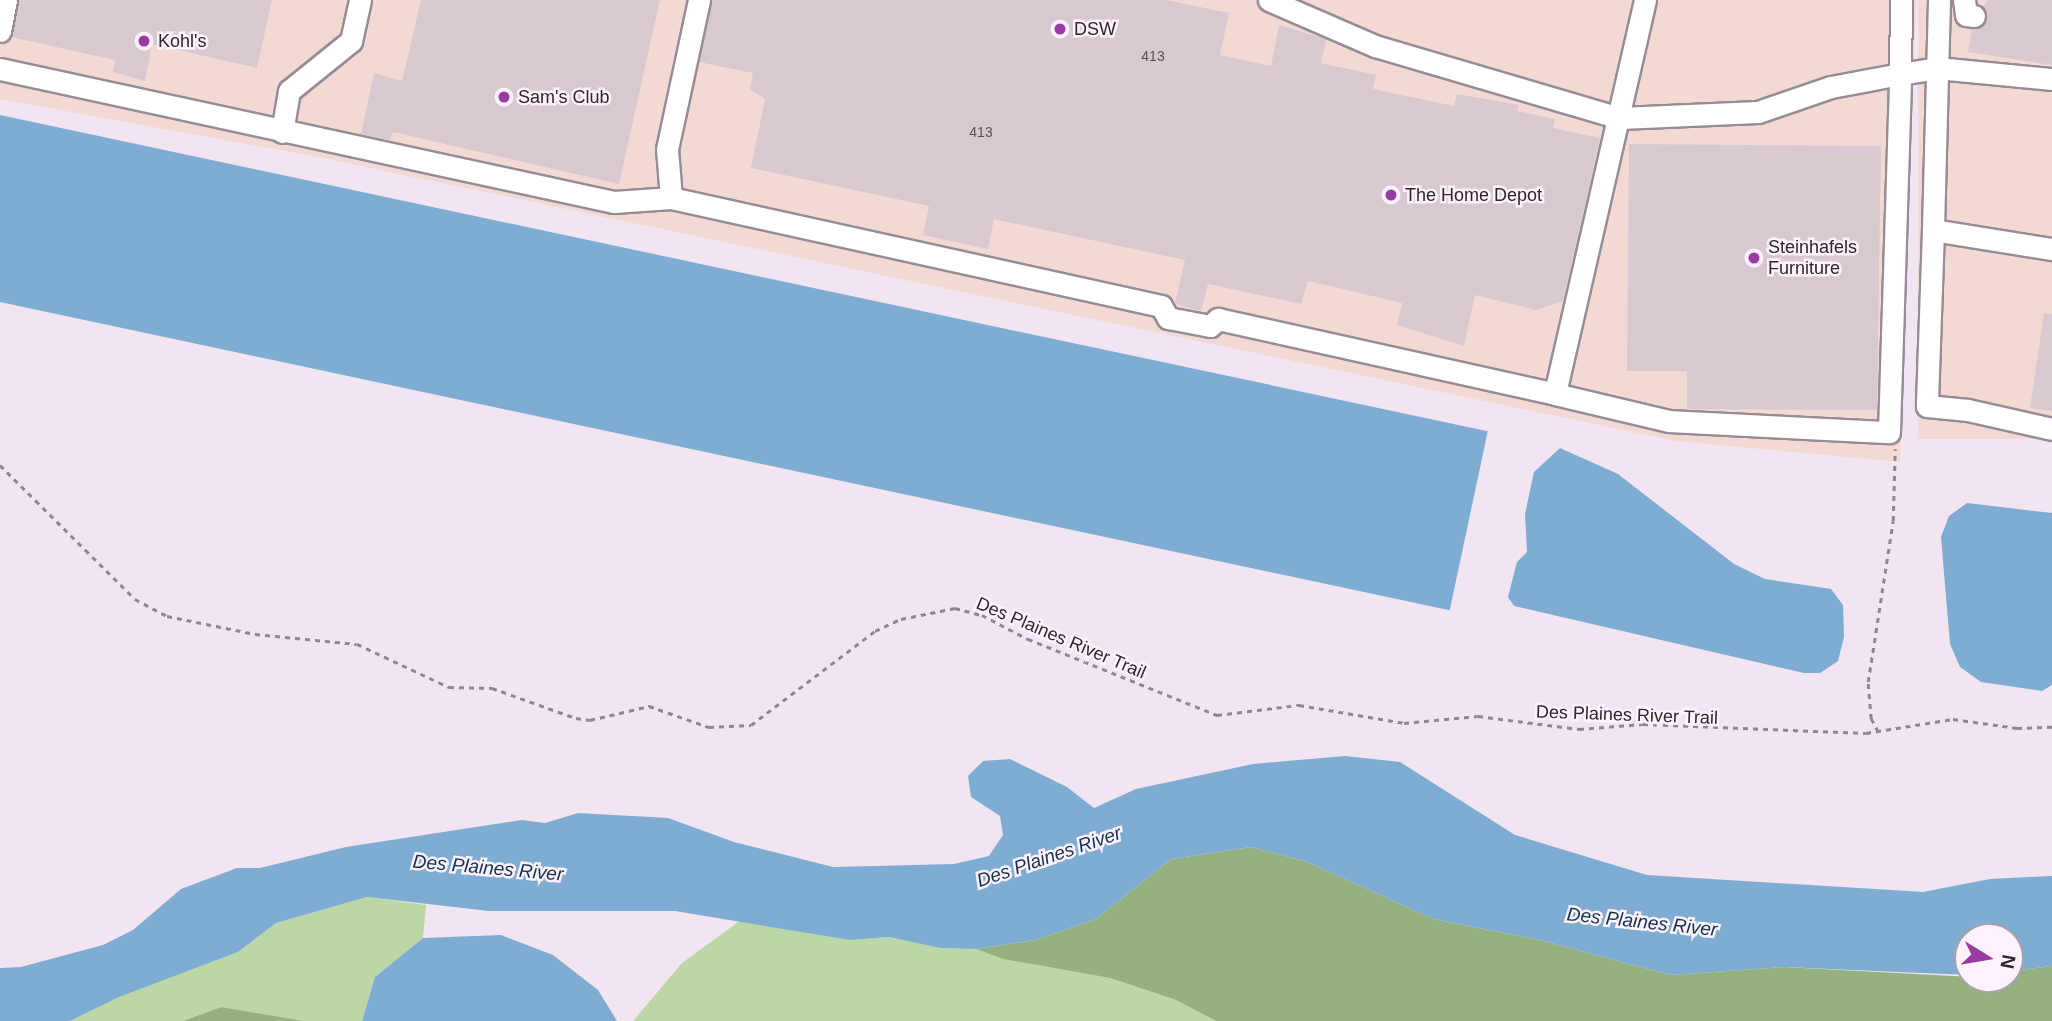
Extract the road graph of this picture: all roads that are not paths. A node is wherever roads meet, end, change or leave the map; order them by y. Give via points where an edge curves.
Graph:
1 (6, 0) edge
2 (360, 0) edge
3 (699, 0) edge
4 (1269, 0) edge
5 (1645, 0) edge
6 (1901, 0) edge
7 (1939, 0) edge
8 (0, 31) edge
9 (1937, 68) junction
10 (0, 69) edge
11 (1900, 74) junction
12 (2052, 79) edge
13 (1620, 118) junction
14 (282, 132) junction
15 (671, 198) junction
16 (1933, 230) junction
17 (2052, 249) edge
18 (1555, 394) junction
19 (2052, 428) edge

1 - 8 lane
2 - 14 lane via 351,41 289,91
3 - 15 lane via 667,149
4 - 13 lane via 1375,46
5 - 13 lane
6 - 11 lane
7 - 9 lane
9 - 11 lane
9 - 12 lane
9 - 16 lane
10 - 14 lane
11 - 13 lane via 1831,87 1758,112
11 - 18 lane via 1889,432 1669,421
13 - 18 lane
14 - 15 lane via 614,202
15 - 18 lane via 1161,306 1168,318 1210,326 1218,319
16 - 17 lane
16 - 19 lane via 1927,406

